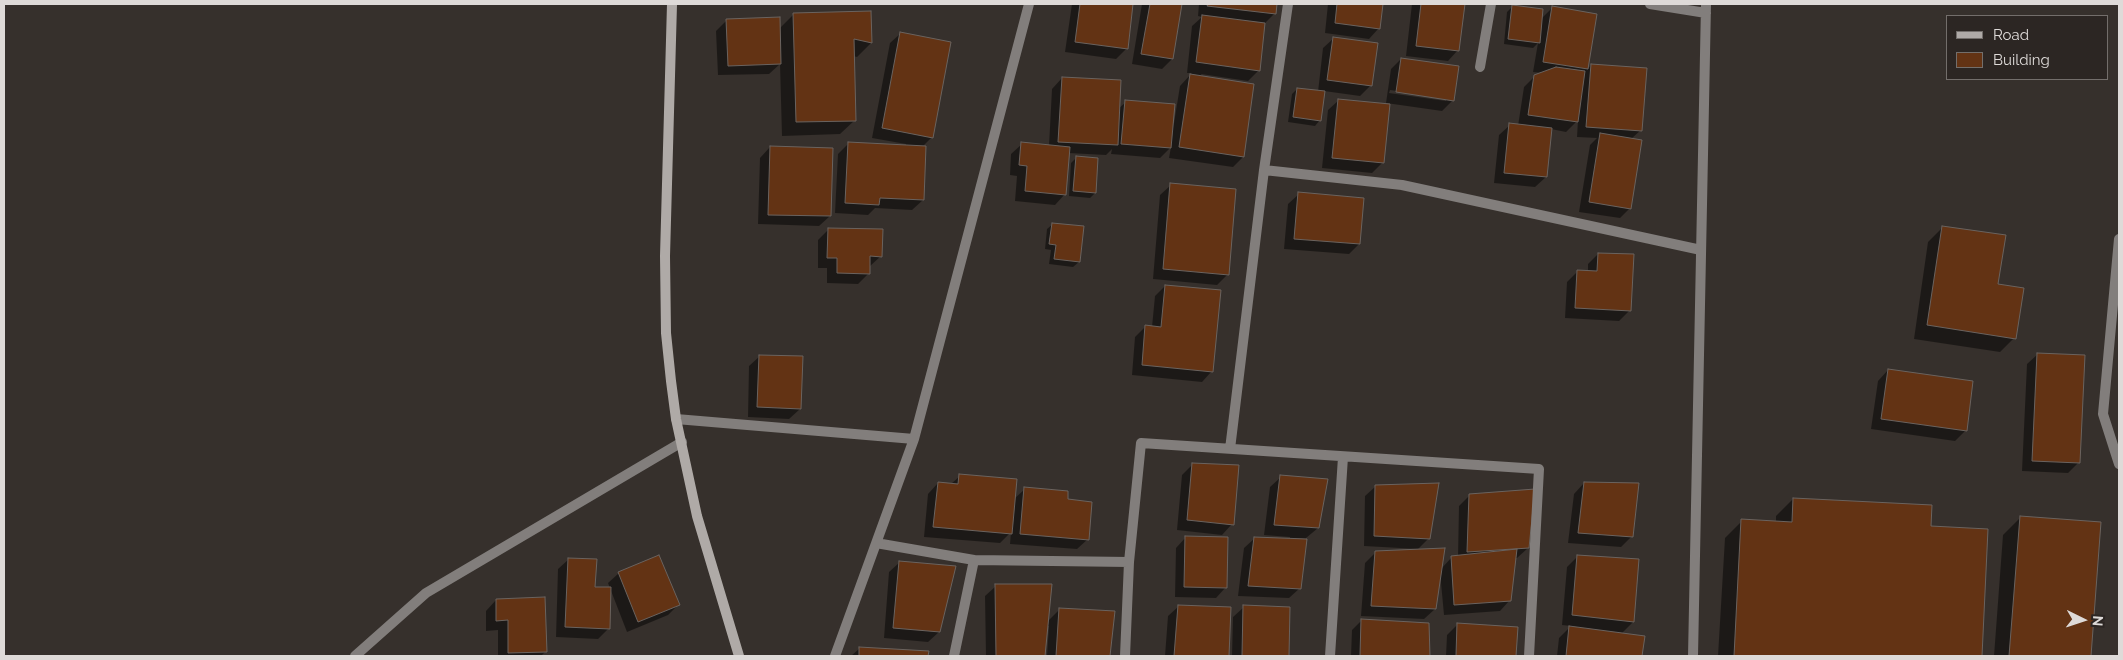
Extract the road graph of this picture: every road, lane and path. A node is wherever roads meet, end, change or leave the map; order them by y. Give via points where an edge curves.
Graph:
1 (672, 4) edge
2 (1029, 4) edge
3 (1288, 4) edge
4 (1491, 4) edge
5 (1650, 4) edge
6 (1706, 8) edge
7 (1480, 67) dead end
8 (1264, 170) junction
9 (2119, 239) edge
10 (1701, 250) junction
11 (676, 418) junction
12 (914, 439) junction
13 (682, 442) junction
14 (1230, 449) junction
15 (1343, 457) junction
16 (2119, 464) edge
17 (876, 543) junction
18 (974, 560) junction
19 (1129, 562) junction
20 (355, 656) edge
21 (739, 656) edge
22 (835, 656) edge
23 (954, 656) edge
24 (1124, 656) edge
25 (1330, 656) edge
26 (1529, 656) edge
27 (1693, 656) edge

1 - 11 street via 665,256 666,333
2 - 12 street
3 - 8 street
4 - 7 street
5 - 6 street
6 - 10 street
8 - 10 street via 1402,185
8 - 14 street
9 - 16 street via 2103,414
10 - 27 street
11 - 12 street
11 - 13 street
12 - 17 street
13 - 20 street via 426,593
13 - 21 street via 697,516
14 - 15 street
14 - 19 street via 1141,443
15 - 25 street
15 - 26 street via 1539,469
17 - 18 street
17 - 22 street
18 - 19 street
18 - 23 street
19 - 24 street

